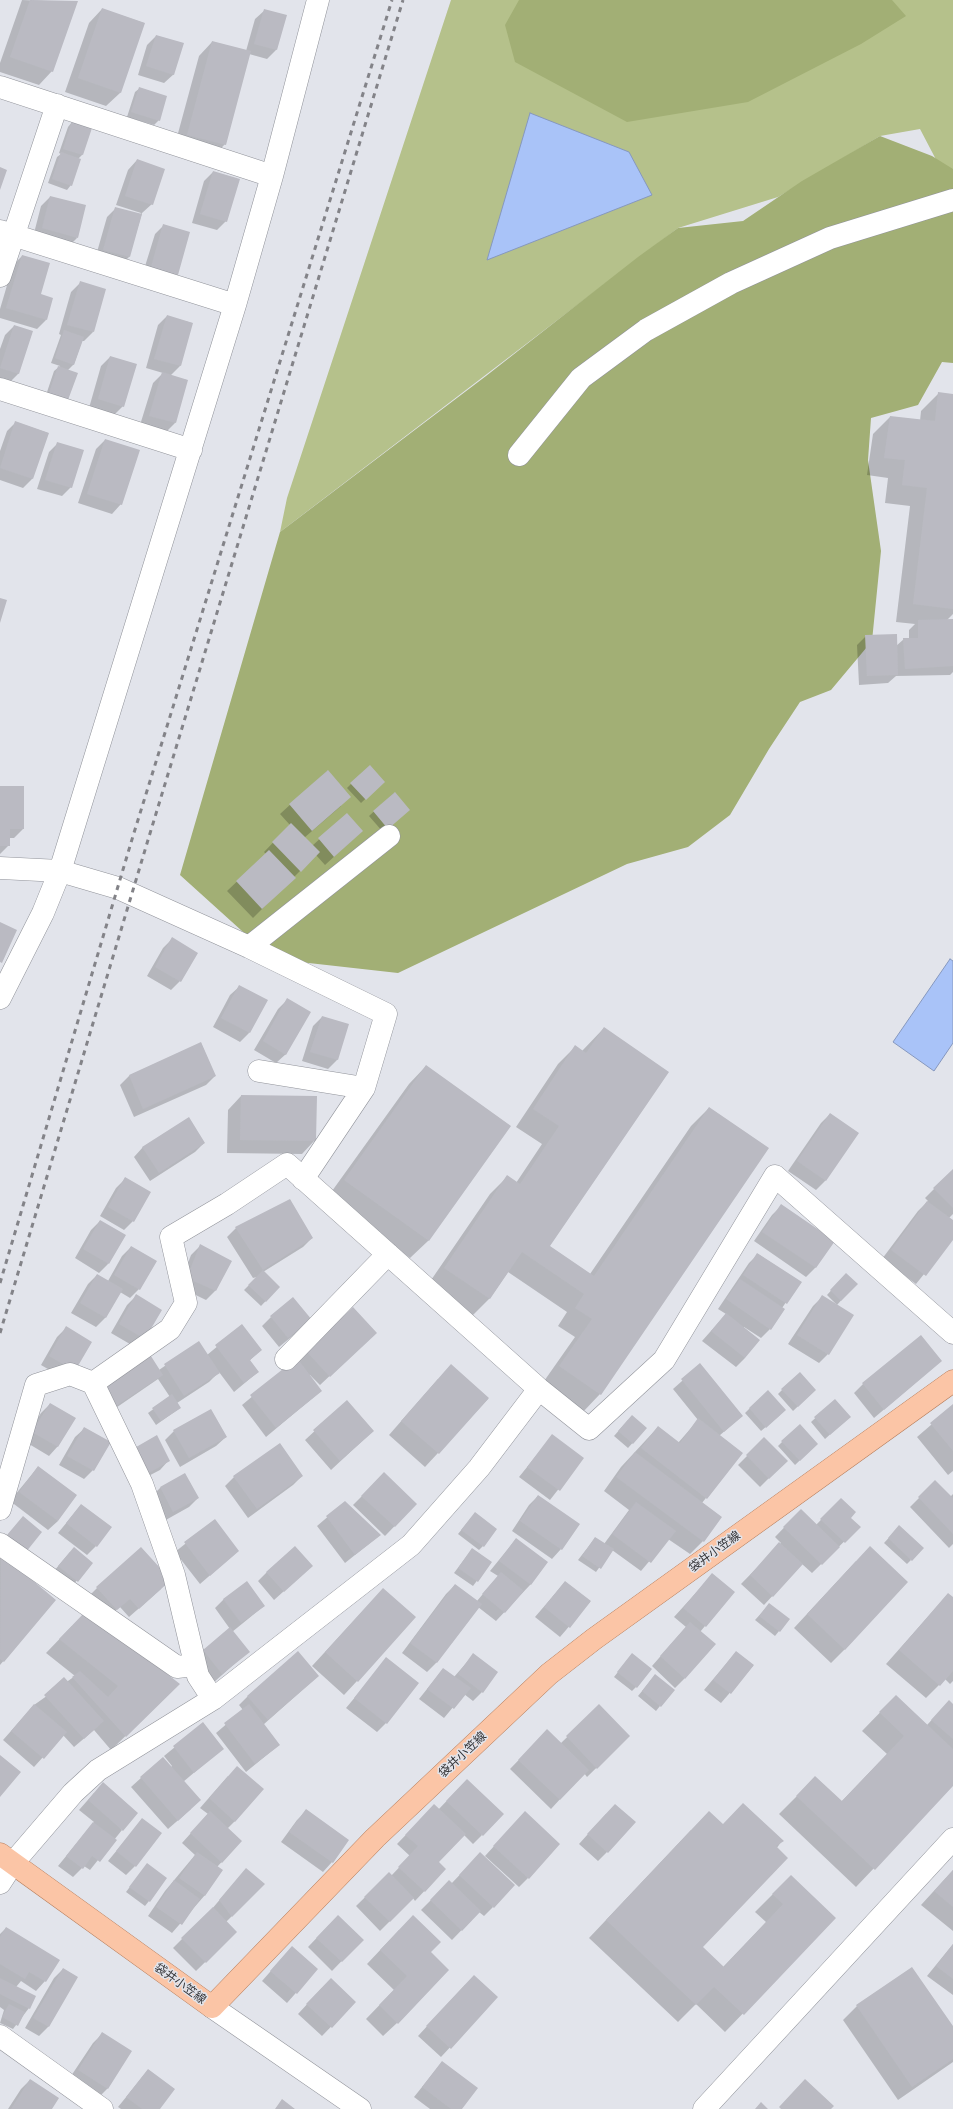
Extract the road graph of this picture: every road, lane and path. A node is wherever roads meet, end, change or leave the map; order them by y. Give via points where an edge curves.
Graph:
1 (318, 0) edge
2 (0, 86) edge
3 (58, 105) junction
4 (272, 176) junction
5 (953, 200) edge
6 (7, 234) edge
7 (0, 276) edge
8 (235, 305) junction
9 (0, 389) edge
10 (191, 450) junction
11 (518, 455) dead end
12 (389, 836) dead end
13 (0, 868) edge
14 (60, 871) junction
15 (249, 947) junction
16 (0, 998) edge
17 (259, 1071) dead end
18 (364, 1088) junction
19 (303, 1179) junction
20 (388, 1254) junction
21 (953, 1333) edge
22 (286, 1359) dead end
23 (953, 1381) edge
24 (93, 1383) junction
25 (539, 1389) junction
26 (0, 1509) edge
27 (0, 1544) edge
28 (195, 1665) junction
29 (214, 1699) junction
30 (953, 1839) edge
31 (7, 1859) edge
32 (0, 1883) edge
33 (212, 2007) junction
34 (0, 2036) edge
35 (102, 2109) edge
36 (360, 2109) edge
37 (704, 2109) edge

1 - 4 street
2 - 3 street
3 - 4 street
3 - 6 street
4 - 8 street
5 - 11 street via 830,238 731,283 646,330 581,378
6 - 7 street
6 - 8 street
8 - 10 street
9 - 10 street
10 - 14 street
12 - 15 street
13 - 14 street
14 - 15 street via 118,888
14 - 16 street via 43,913
15 - 18 street via 386,1014
17 - 18 street
18 - 19 street
19 - 20 street
19 - 24 street via 287,1164 171,1237 186,1303 170,1330
20 - 22 street
20 - 25 street
21 - 25 street via 775,1176 664,1360 589,1429
23 - 33 main road, 袋井小笠線 via 594,1639 550,1674 374,1838
24 - 26 street via 70,1374 36,1385
24 - 28 street via 142,1484 174,1575
25 - 29 street via 479,1468 411,1545
27 - 28 street via 177,1667
28 - 29 street via 198,1676
29 - 31 street via 98,1770
30 - 37 street
31 - 32 street
31 - 33 main road, 袋井小笠線
33 - 36 street
34 - 35 street

